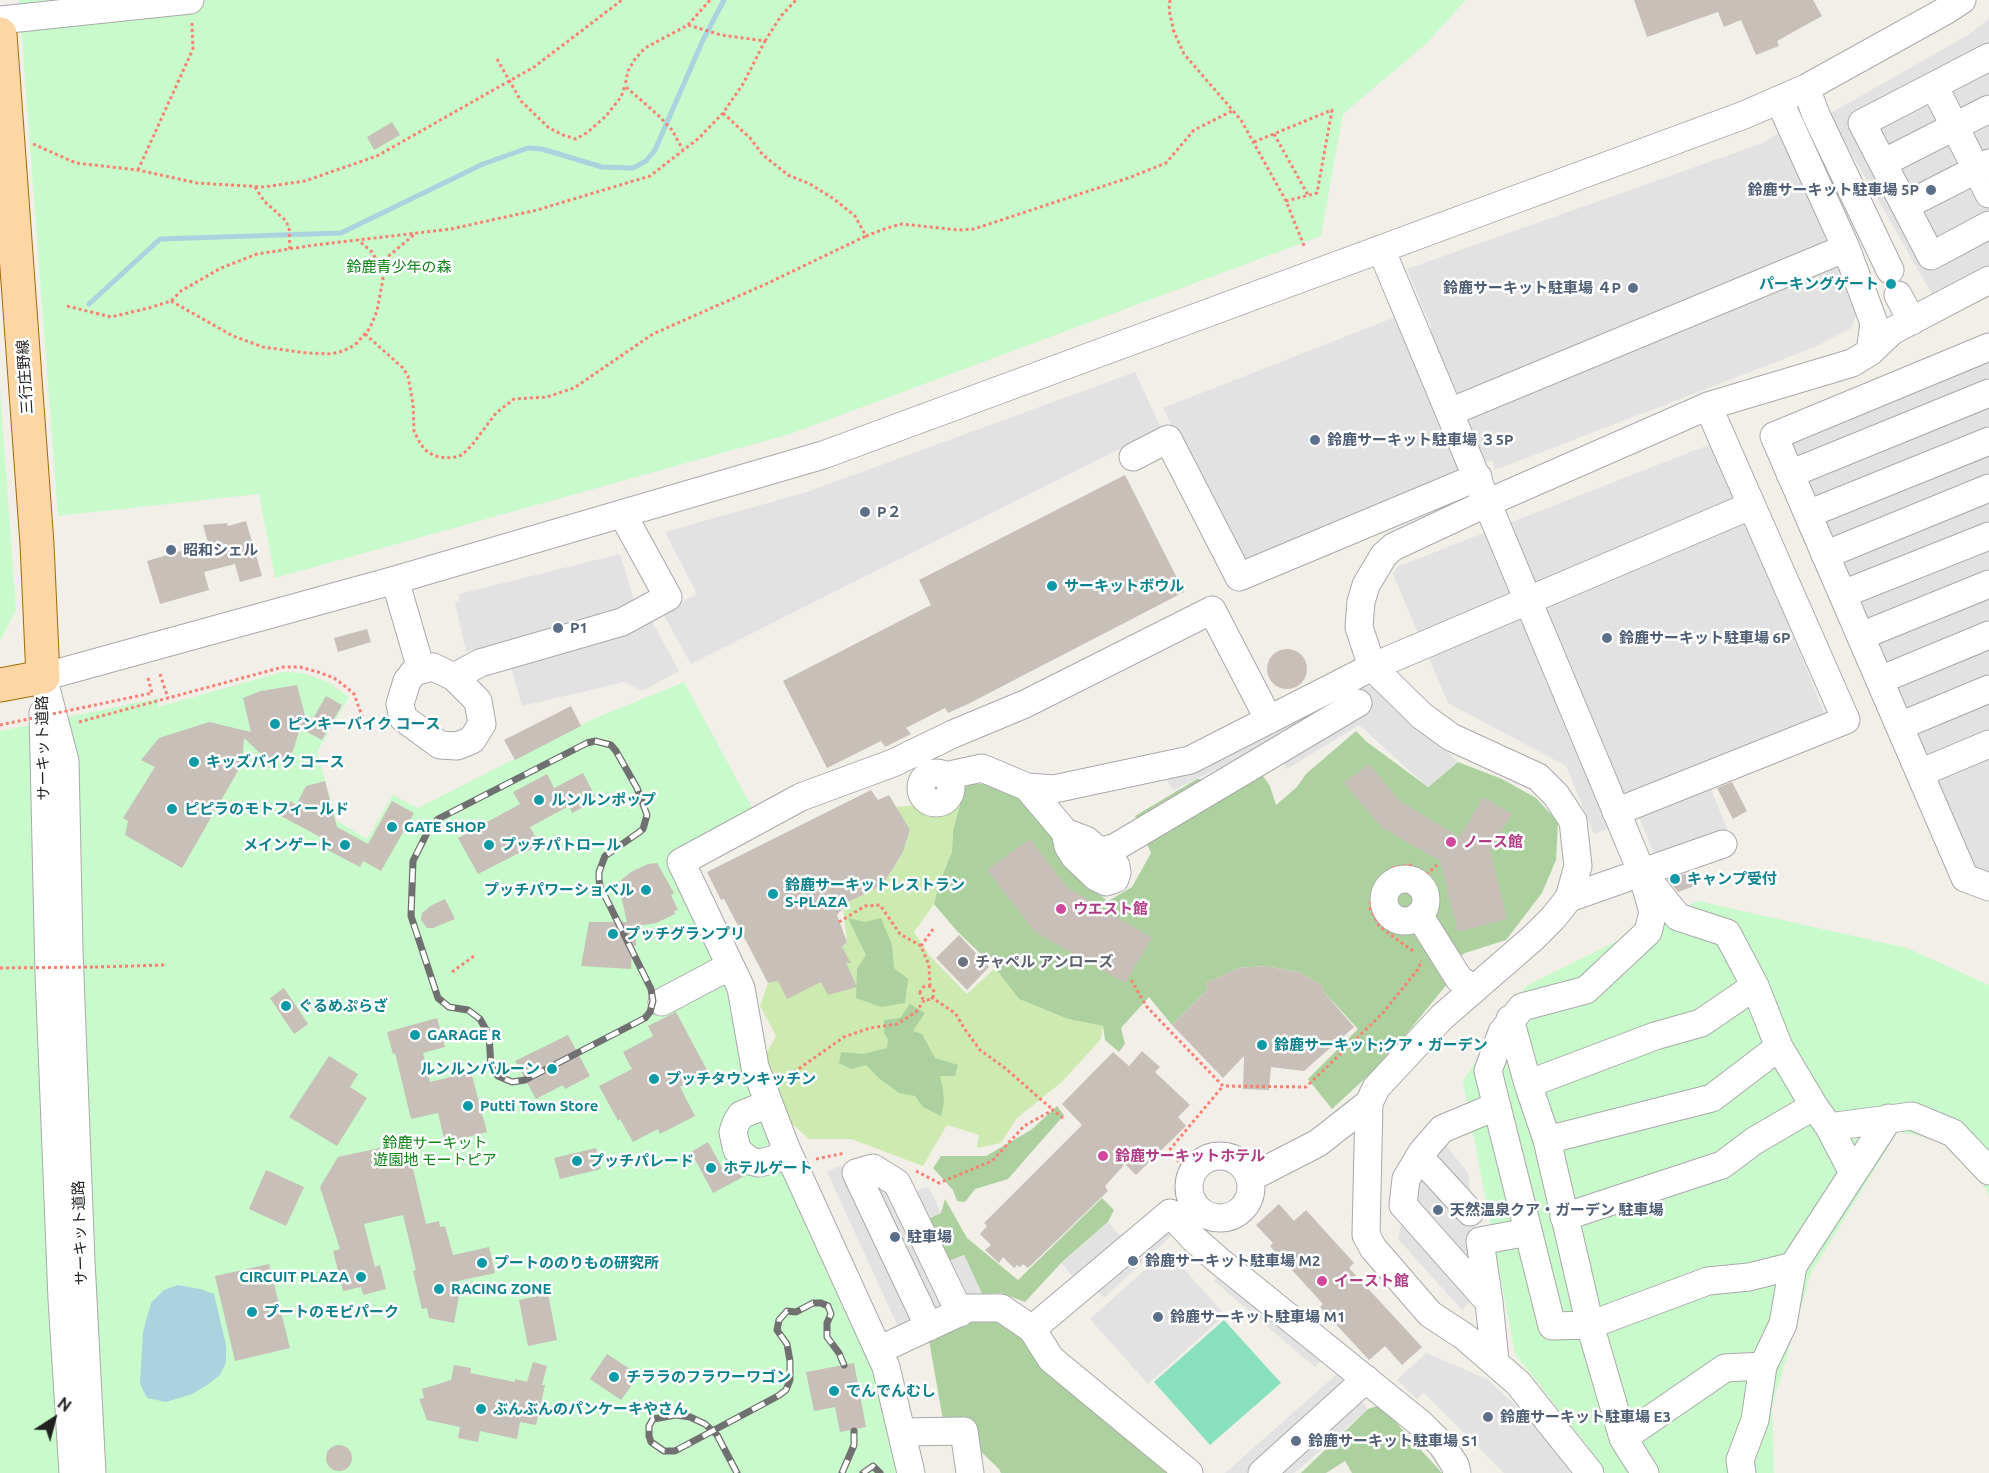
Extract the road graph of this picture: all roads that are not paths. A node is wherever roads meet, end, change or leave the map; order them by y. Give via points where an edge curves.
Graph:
1 (1962, 0) edge
2 (191, 10) edge
3 (0, 20) edge
4 (0, 34) edge
5 (1989, 57) edge
6 (1934, 86) junction
7 (1806, 88) junction
8 (1779, 100) junction
9 (1989, 109) edge
10 (1955, 127) junction
11 (1883, 164) junction
12 (1983, 166) edge
13 (1989, 194) edge
14 (1905, 206) junction
15 (1989, 225) edge
16 (1846, 248) junction
17 (1381, 249) junction
18 (1989, 280) edge
19 (1892, 325) junction
20 (1989, 347) edge
21 (1989, 393) edge
22 (1708, 406) junction
23 (1450, 412) junction
24 (1989, 441) edge
25 (1133, 457) dead end
26 (1790, 474) junction
27 (1478, 477) junction
28 (1989, 488) edge
29 (1487, 503) junction
30 (1750, 506) junction
31 (1808, 514) junction
32 (623, 515) junction
33 (1989, 536) edge
34 (1825, 555) junction
35 (395, 580) junction
36 (1989, 584) edge
37 (1843, 594) junction
38 (1528, 602) junction
39 (1989, 635) edge
40 (1860, 636) junction
41 (1372, 667) junction
42 (421, 669) junction
43 (43, 677) junction
44 (454, 677) junction
45 (1880, 680) junction
46 (0, 685) edge
47 (1989, 689) edge
48 (1358, 703) dead end
49 (1269, 720) junction
50 (1900, 726) junction
51 (1989, 744) edge
52 (1920, 773) junction
53 (945, 776) dead end
54 (1026, 787) junction
55 (1616, 812) junction
56 (1723, 844) dead end
57 (1642, 873) junction
58 (1989, 887) edge
59 (1569, 898) junction
60 (1419, 915) dead end
61 (730, 966) junction
62 (1755, 986) junction
63 (1473, 988) junction
64 (662, 1002) dead end
65 (1510, 1019) junction
66 (1779, 1047) junction
67 (1528, 1084) junction
68 (767, 1099) junction
69 (1369, 1102) junction
70 (1497, 1106) junction
71 (1822, 1117) junction
72 (1889, 1118) junction
73 (1547, 1140) junction
74 (790, 1156) junction
75 (1414, 1166) junction
76 (1989, 1171) edge
77 (1853, 1173) junction
78 (1250, 1178) junction
79 (1196, 1207) junction
80 (1470, 1212) dead end
81 (1170, 1213) junction
82 (1563, 1217) junction
83 (1528, 1232) junction
84 (1793, 1266) junction
85 (1489, 1302) junction
86 (960, 1312) junction
87 (1590, 1325) junction
88 (929, 1327) junction
89 (1032, 1329) junction
90 (879, 1350) junction
91 (1495, 1361) junction
92 (1763, 1366) junction
93 (1366, 1378) junction
94 (902, 1432) junction
95 (1623, 1438) junction
96 (73, 1473) edge
97 (92, 1473) edge
98 (911, 1473) edge
99 (970, 1473) edge
100 (1189, 1473) edge
101 (1262, 1473) edge
102 (1457, 1473) edge
103 (1590, 1473) edge
104 (1645, 1473) edge
105 (1742, 1473) edge

1 - 7 street
2 - 3 street
4 - 43 main road, 三行庄野線
5 - 6 street
6 - 10 street
6 - 11 street via 1862,123
7 - 8 street
7 - 19 street via 1892,276
8 - 16 street
8 - 17 street
9 - 10 street
10 - 11 street
10 - 12 street
11 - 14 street
12 - 13 street
12 - 14 street
14 - 15 street via 1931,256
16 - 19 street
16 - 23 street
17 - 23 street
17 - 32 street via 823,455
18 - 19 street
19 - 22 street via 1870,352 1852,363
20 - 26 street via 1774,436
21 - 26 street
22 - 29 street
22 - 30 street
23 - 27 street
24 - 31 street
25 - 27 street via 1168,439 1239,577
26 - 31 street
27 - 29 street
28 - 34 street
29 - 38 street
29 - 41 street via 1393,548 1374,568 1361,602 1359,627
30 - 38 street
30 - 55 street via 1846,720
31 - 34 street
32 - 35 street
32 - 44 street via 668,597 622,622 480,663
33 - 37 street
34 - 37 street
35 - 42 street
35 - 43 street
36 - 40 street
37 - 40 street
38 - 41 street
38 - 55 street
39 - 45 street
40 - 45 street
41 - 49 street
41 - 59 street via 1422,716 1450,737 1538,777 1556,795 1573,821 1576,842 1578,866
42 - 44 street via 433,667
42 - 44 street via 406,681 400,704 403,718 440,745 457,746 472,740 482,724 478,701
43 - 46 main road
43 - 96 street, サーキット道路 via 49,973
43 - 97 street, サーキット道路 via 65,761 75,1117
45 - 50 street
47 - 50 street
48 - 54 street via 1114,848 1099,851 1116,866 1114,879 1106,882 1074,856 1065,832
49 - 54 street via 1190,760 1054,789
49 - 61 street via 1212,610 1024,704 893,763 801,797 681,862
50 - 52 street
51 - 52 street
52 - 58 street via 1965,878
53 - 54 street via 982,768
55 - 57 street
56 - 57 street
57 - 59 street
57 - 62 street via 1678,917 1727,933
57 - 65 street via 1653,912 1648,932 1586,990 1522,1006
59 - 63 street via 1533,938
60 - 63 street via 1459,979
61 - 64 street
61 - 68 street via 741,988 755,1067
62 - 66 street
62 - 67 street via 1701,1023 1655,1036
63 - 69 street via 1376,1088
65 - 67 street
65 - 70 street via 1488,1071
66 - 71 street
66 - 73 street via 1712,1098
67 - 73 street
68 - 74 street
68 - 74 street via 741,1115 733,1141 750,1161 768,1162
69 - 78 street via 1318,1143
69 - 91 street via 1366,1235 1431,1314
70 - 75 street via 1442,1129
70 - 83 street
71 - 72 street
71 - 77 street
71 - 82 street via 1754,1142 1722,1165
72 - 76 street via 1912,1116 1953,1133
72 - 77 street
73 - 82 street
74 - 90 street
75 - 80 street via 1426,1164
75 - 85 street via 1406,1179 1403,1205
77 - 84 street
78 - 79 street via 1249,1199 1235,1214 1215,1218
78 - 79 street via 1237,1161 1216,1156 1207,1159 1193,1172 1189,1191
79 - 81 street
81 - 89 street
81 - 93 street via 1218,1260
82 - 87 street
83 - 85 street via 1480,1241
83 - 87 street via 1552,1326
84 - 87 street via 1749,1277 1708,1281
84 - 92 street via 1783,1324
85 - 91 street
86 - 88 street
86 - 88 street via 897,1183 873,1168 856,1173
86 - 89 street via 969,1308 1001,1308
87 - 95 street
88 - 90 street
89 - 100 street via 1051,1359
90 - 94 street
91 - 103 street via 1518,1383
92 - 95 street via 1725,1368
92 - 105 street via 1755,1420 1740,1460
93 - 101 street
93 - 102 street via 1422,1424 1442,1445
94 - 98 street
94 - 99 street via 964,1431
95 - 104 street

